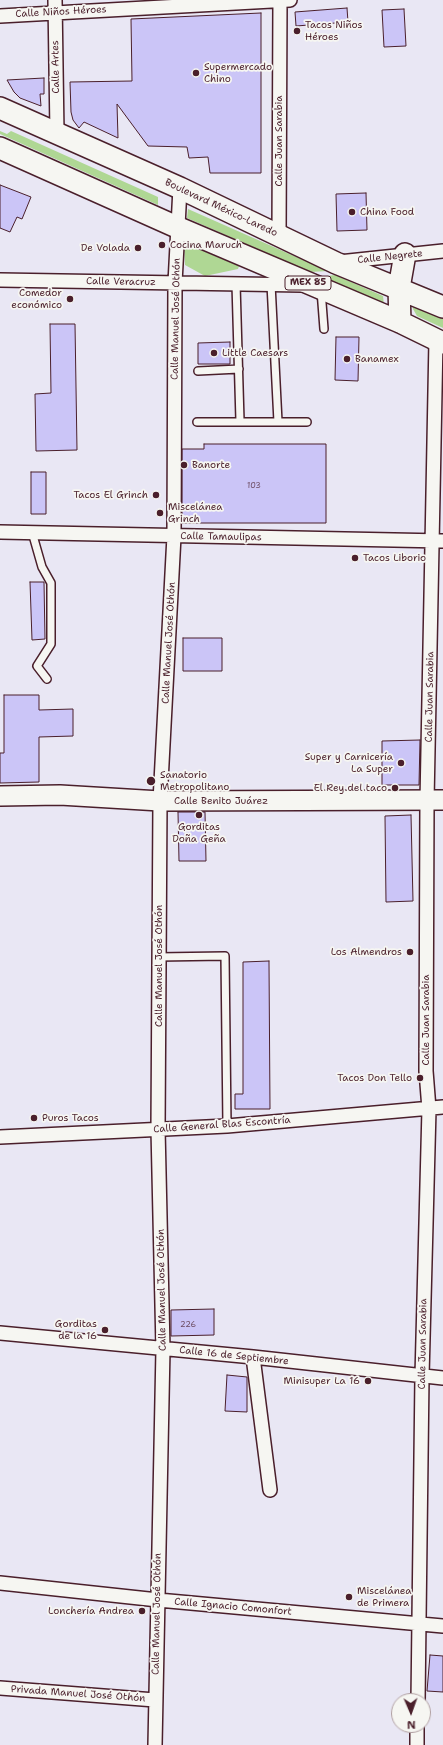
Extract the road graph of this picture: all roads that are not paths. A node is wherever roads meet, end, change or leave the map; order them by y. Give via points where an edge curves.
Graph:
1 (283, 0) edge
2 (55, 6) edge
3 (0, 16) edge
4 (0, 108) edge
5 (57, 133) junction
6 (0, 148) edge
7 (180, 188) junction
8 (179, 228) junction
9 (278, 235) junction
10 (443, 251) edge
11 (405, 254) junction
12 (336, 263) junction
13 (0, 280) edge
14 (175, 283) junction
15 (236, 284) junction
16 (271, 284) junction
17 (318, 287) junction
18 (399, 288) junction
19 (443, 307) edge
20 (400, 322) junction
21 (324, 329) dead end
22 (440, 341) edge
23 (239, 369) junction
24 (198, 371) dead end
25 (240, 421) junction
26 (197, 422) dead end
27 (278, 422) junction
28 (307, 422) dead end
29 (32, 531) junction
30 (0, 532) edge
31 (174, 536) junction
32 (438, 541) edge
33 (47, 679) dead end
34 (0, 796) edge
35 (435, 801) edge
36 (160, 802) junction
37 (158, 958) junction
38 (443, 1107) edge
39 (429, 1109) junction
40 (227, 1126) junction
41 (158, 1129) junction
42 (0, 1137) edge
43 (0, 1333) edge
44 (163, 1349) junction
45 (253, 1358) junction
46 (422, 1376) junction
47 (443, 1378) edge
48 (270, 1490) dead end
49 (0, 1583) edge
50 (158, 1600) junction
51 (419, 1623) junction
52 (443, 1626) edge
53 (0, 1688) edge
54 (418, 1693) edge
55 (155, 1700) junction
56 (417, 1733) edge
57 (155, 1745) edge
58 (417, 1745) edge

1 - 2 street, Calle Niños Héroes
1 - 9 street, Calle Juan Sarabia
2 - 3 street, Calle Niños Héroes
2 - 5 street, Calle Artes
4 - 5 main road, Boulevard México-Laredo / MEX 85
5 - 7 main road, Boulevard México-Laredo / MEX 85
6 - 8 main road, MEX 85
7 - 8 street, Calle Manuel José Othón
7 - 9 main road, Boulevard México-Laredo / MEX 85
8 - 14 street, Calle Manuel José Othón
8 - 17 main road, MEX 85
9 - 12 main road, Boulevard México-Laredo / MEX 85
10 - 11 street, Calle Negrete
11 - 12 street, Calle Negrete
11 - 18 main road
12 - 18 main road, Boulevard México-Laredo / MEX 85
13 - 14 street, Calle Veracruz
14 - 15 street, Calle Veracruz
14 - 31 street, Calle Manuel José Othón
15 - 16 street, Calle Veracruz
15 - 23 lane
16 - 17 street, Calle Veracruz
16 - 27 lane
17 - 20 main road, MEX 85
17 - 21 lane
18 - 19 main road, Boulevard México-Laredo / MEX 85
18 - 20 main road
20 - 22 main road, MEX 85
22 - 32 street, Calle Juan Sarabia
23 - 24 lane
23 - 25 lane
25 - 26 lane
25 - 27 lane
27 - 28 lane
29 - 30 street, Calle Tamaulipas
29 - 31 street, Calle Tamaulipas
29 - 33 lane via 42,568 51,583 51,644 37,666
31 - 32 street, Calle Tamaulipas
31 - 36 street, Calle Manuel José Othón
32 - 35 street, Calle Juan Sarabia
34 - 36 street, Calle Benito Juárez via 60,795
35 - 36 street, Calle Benito Juárez
35 - 39 street, Calle Juan Sarabia via 426,1071
36 - 37 street, Calle Manuel José Othón
37 - 40 lane via 225,956
37 - 41 street, Calle Manuel José Othón
38 - 39 street, Calle General Blas Escontría
39 - 40 street, Calle General Blas Escontría
39 - 46 street, Calle Juan Sarabia
40 - 41 street, Calle General Blas Escontría
41 - 42 street, Calle General Blas Escontría
41 - 44 street, Calle Manuel José Othón
43 - 44 street, Calle 16 de Septiembre
44 - 45 street, Calle 16 de Septiembre
44 - 50 street, Calle Manuel José Othón
45 - 46 street, Calle 16 de Septiembre
45 - 48 street
46 - 47 street, Calle 16 de Septiembre
46 - 51 street, Calle Juan Sarabia
49 - 50 street, Calle Ignacio Comonfort
50 - 51 street, Calle Ignacio Comonfort
50 - 55 street, Calle Manuel José Othón
51 - 52 street, Calle Ignacio Comonfort
51 - 54 street, Calle Juan Sarabia
53 - 55 street, Privada Manuel José Othón
55 - 57 street, Calle Manuel José Othón
56 - 58 street

